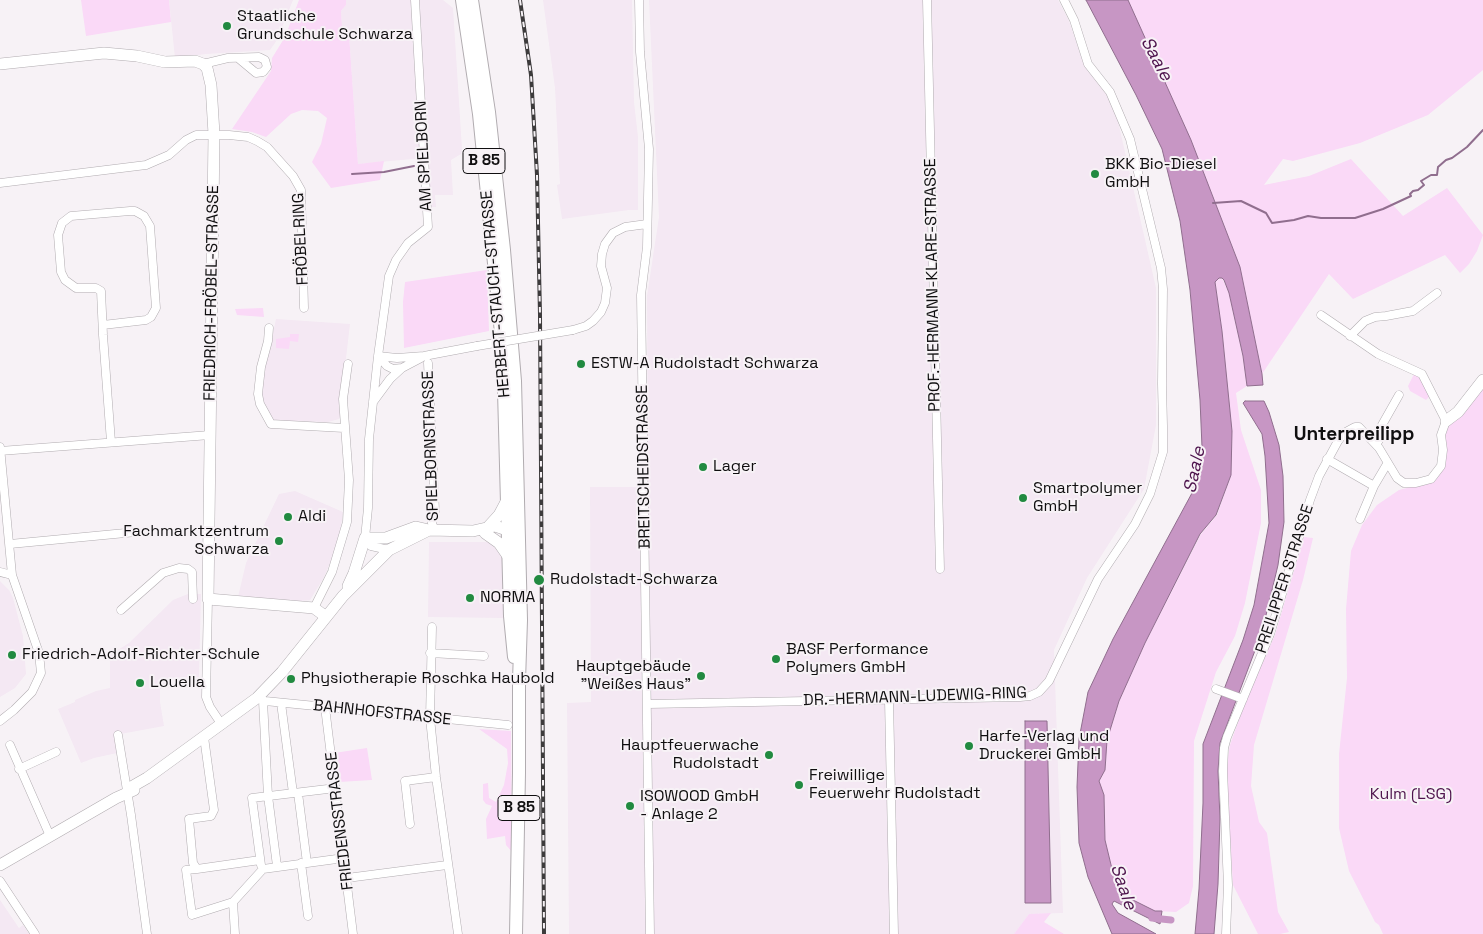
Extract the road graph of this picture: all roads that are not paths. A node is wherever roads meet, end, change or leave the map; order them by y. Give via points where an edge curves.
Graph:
1 (415, 0) edge
2 (462, 0) edge
3 (472, 0) edge
4 (639, 0) edge
5 (927, 0) edge
6 (1064, 0) edge
7 (238, 58) dead end
8 (0, 64) edge
9 (203, 64) junction
10 (214, 134) junction
11 (0, 183) edge
12 (647, 224) junction
13 (1437, 293) dead end
14 (304, 308) dead end
15 (1321, 314) dead end
16 (103, 325) junction
17 (269, 328) dead end
18 (1350, 336) junction
19 (378, 356) junction
20 (426, 360) junction
21 (348, 364) dead end
22 (402, 368) junction
23 (1483, 380) edge
24 (1399, 396) dead end
25 (372, 403) junction
26 (1446, 421) junction
27 (344, 428) junction
28 (210, 435) junction
29 (111, 442) junction
30 (1376, 444) junction
31 (0, 447) edge
32 (0, 451) edge
33 (1327, 459) junction
34 (1387, 464) junction
35 (1374, 486) junction
36 (507, 500) junction
37 (1360, 519) dead end
38 (431, 530) junction
39 (487, 530) junction
40 (513, 530) junction
41 (136, 532) dead end
42 (365, 538) junction
43 (10, 544) junction
44 (389, 550) junction
45 (508, 556) junction
46 (940, 569) dead end
47 (0, 572) edge
48 (12, 575) junction
49 (343, 596) junction
50 (208, 598) junction
51 (193, 599) dead end
52 (314, 608) junction
53 (122, 610) dead end
54 (325, 616) junction
55 (432, 627) dead end
56 (430, 653) junction
57 (484, 656) dead end
58 (519, 681) junction
59 (1219, 690) dead end
60 (1241, 698) junction
61 (260, 699) junction
62 (889, 700) junction
63 (281, 703) junction
64 (648, 704) junction
65 (325, 707) junction
66 (430, 718) junction
67 (0, 721) edge
68 (508, 724) dead end
69 (222, 725) junction
70 (118, 735) dead end
71 (204, 737) junction
72 (10, 745) dead end
73 (56, 752) dead end
74 (19, 769) junction
75 (436, 777) junction
76 (336, 788) junction
77 (128, 792) junction
78 (295, 793) junction
79 (268, 796) junction
80 (410, 824) dead end
81 (50, 836) junction
82 (344, 858) junction
83 (260, 860) junction
84 (304, 863) junction
85 (0, 865) edge
86 (448, 865) junction
87 (277, 866) junction
88 (197, 869) junction
89 (263, 869) junction
90 (347, 878) junction
91 (0, 881) edge
92 (233, 902) junction
93 (308, 916) dead end
94 (36, 934) edge
95 (148, 934) edge
96 (235, 934) edge
97 (353, 934) edge
98 (458, 934) edge
99 (516, 934) edge
100 (650, 934) edge
101 (894, 934) edge
102 (1226, 934) edge

1 - 19 street, AM SPIELBORN via 428,227 408,243 389,276
2 - 36 main road, HERBERT-STAUCH-STRASSE / B 85 via 479,114 503,353
3 - 40 main road, HERBERT-STAUCH-STRASSE / B 85 via 504,250 515,381
4 - 12 street, BREITSCHEIDSTRASSE via 649,149
5 - 46 street, PROF.-HERMANN-KLARE-STRASSE
6 - 62 street, DR.-HERMANN-LUDEWIG-RING via 1088,64 1110,92 1130,139 1161,268 1163,452 1150,494 1135,524 1098,579 1049,681 1039,692 1020,697
7 - 9 street
8 - 9 street via 104,53
9 - 10 street, FRIEDRICH-FRÖBEL-STRASSE via 210,74
10 - 11 street, FRÖBELRING via 191,136 169,155 146,165
10 - 14 street, FRÖBELRING via 258,140 298,182 302,200
10 - 28 street, FRIEDRICH-FRÖBEL-STRASSE
12 - 20 street, bridge via 625,227 613,233 605,244 601,266 607,288 605,304 586,326 477,346
12 - 64 street, BREITSCHEIDSTRASSE via 641,300
13 - 18 street via 1412,311 1365,321
15 - 18 street
16 - 16 street via 101,291 76,288 63,276 59,230 71,216 135,211 144,216 150,226 156,308 146,320
16 - 29 street
17 - 27 street via 258,394 271,424
18 - 26 street via 1393,362 1422,374
19 - 20 street
19 - 22 street via 387,366
19 - 25 street
20 - 22 street
20 - 38 street, SPIELBORNSTRASSE via 435,511
21 - 27 street via 342,399
22 - 25 street
23 - 26 street via 1458,412
24 - 30 street via 1382,425
25 - 42 street
26 - 34 street via 1441,435 1441,466 1431,480 1404,482
27 - 52 street via 350,480 346,522 332,572
28 - 29 street
28 - 50 street, FRIEDRICH-FRÖBEL-STRASSE
29 - 32 street
30 - 33 street via 1359,427 1355,427 1344,433
30 - 34 street
31 - 32 street
32 - 43 street
33 - 35 street
33 - 60 street, PREILIPPER STRASSE via 1310,500 1270,634
34 - 35 street
35 - 37 street
36 - 39 street
36 - 40 main road, HERBERT-STAUCH-STRASSE / B 85
38 - 39 street
38 - 42 street via 416,527 386,538
38 - 44 street
39 - 40 street via 498,526
39 - 45 street
40 - 45 main road, B 85
40 - 58 main road, B 85 via 521,620
41 - 43 street
42 - 44 street via 371,546
42 - 49 street
43 - 48 street
44 - 49 street
45 - 58 main road, B 85 via 510,616
47 - 48 street
48 - 67 street via 38,653 41,673 32,692
49 - 54 street
50 - 52 street
50 - 69 street, FRIEDRICH-FRÖBEL-STRASSE via 206,697
51 - 53 street via 192,572 179,568 163,573
52 - 54 street
54 - 61 street
55 - 56 street
56 - 57 street
56 - 66 street
58 - 99 main road, B 85
59 - 60 street
60 - 102 street, PREILIPPER STRASSE via 1222,758 1228,885
61 - 63 street, BAHNHOFSTRASSE
61 - 69 street
61 - 79 street
62 - 64 street, DR.-HERMANN-LUDEWIG-RING
62 - 101 street
63 - 65 street, BAHNHOFSTRASSE
63 - 78 street
64 - 100 street, BREITSCHEIDSTRASSE
65 - 66 street, BAHNHOFSTRASSE
65 - 76 street, FRIEDENSSTRASSE
66 - 68 street, BAHNHOFSTRASSE
66 - 75 street
69 - 71 street
70 - 77 street
71 - 77 street
71 - 88 street via 214,810 211,816 189,819 193,863
72 - 74 street
73 - 74 street
74 - 81 street
75 - 80 street via 405,781
75 - 86 street
76 - 78 street
76 - 82 street, FRIEDENSSTRASSE
77 - 81 street
77 - 95 street
78 - 79 street
78 - 84 street
79 - 83 street via 252,798
79 - 87 street
81 - 85 street
82 - 84 street
82 - 90 street, FRIEDENSSTRASSE
83 - 88 street
83 - 89 street
84 - 87 street
84 - 93 street
86 - 90 street
86 - 98 street
87 - 89 street
88 - 92 street via 186,870 192,915
89 - 92 street
90 - 97 street, FRIEDENSSTRASSE
91 - 94 street
92 - 96 street

